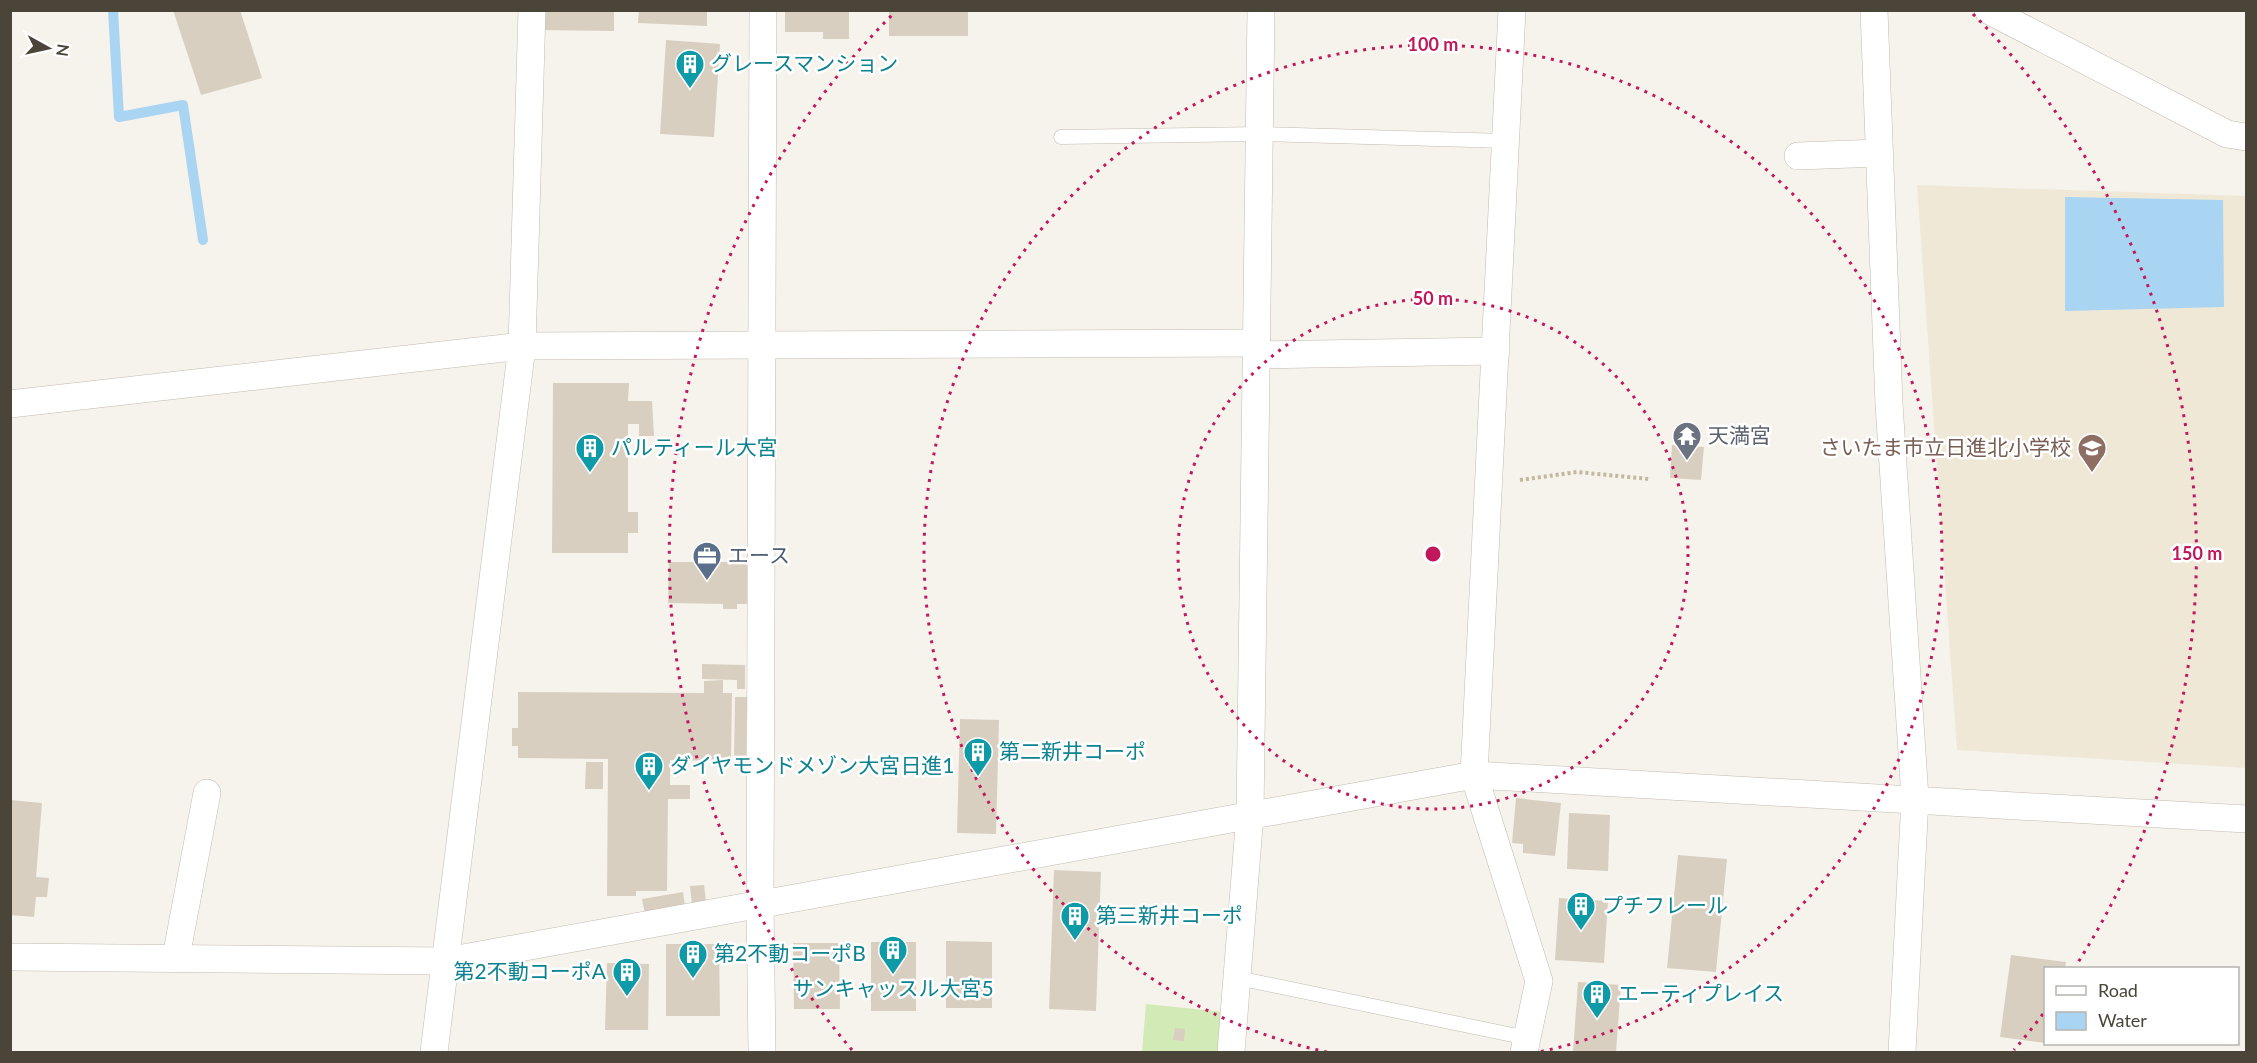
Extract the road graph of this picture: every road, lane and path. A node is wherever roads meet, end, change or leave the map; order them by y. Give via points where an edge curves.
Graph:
1 (532, 10) edge
2 (763, 10) edge
3 (1261, 10) edge
4 (1512, 10) edge
5 (1874, 10) edge
6 (1988, 10) edge
7 (1259, 134) junction
8 (1062, 136) dead end
9 (2247, 137) edge
10 (1506, 141) junction
11 (1879, 153) junction
12 (1798, 156) dead end
13 (764, 345) junction
14 (522, 346) junction
15 (1257, 349) junction
16 (1496, 351) junction
17 (10, 404) edge
18 (1649, 479) dead end
19 (1489, 483) junction
20 (1474, 775) junction
21 (207, 793) dead end
22 (1916, 798) junction
23 (1250, 814) junction
24 (2247, 819) edge
25 (760, 903) junction
26 (10, 957) edge
27 (176, 957) junction
28 (447, 961) junction
29 (1238, 978) junction
30 (1525, 1045) edge
31 (434, 1053) edge
32 (762, 1053) edge
33 (1232, 1053) edge
34 (1902, 1053) edge

1 - 14 street
2 - 13 street
3 - 7 street
4 - 10 street
5 - 11 street
6 - 9 street via 2227,134
7 - 8 lane
7 - 10 lane
7 - 15 street
10 - 16 street
11 - 12 street
11 - 22 street via 1889,404
13 - 14 street
13 - 15 street
13 - 25 street
14 - 17 street
14 - 28 street
15 - 16 street
15 - 23 street
16 - 19 street
18 - 19 path via 1577,472
19 - 20 street
20 - 22 street
20 - 23 street
20 - 30 street via 1539,981
21 - 27 street
22 - 24 street
22 - 34 street
23 - 25 street
23 - 29 street
25 - 28 street
25 - 32 street
26 - 27 street
27 - 28 street
28 - 31 street
29 - 30 lane
29 - 33 street

